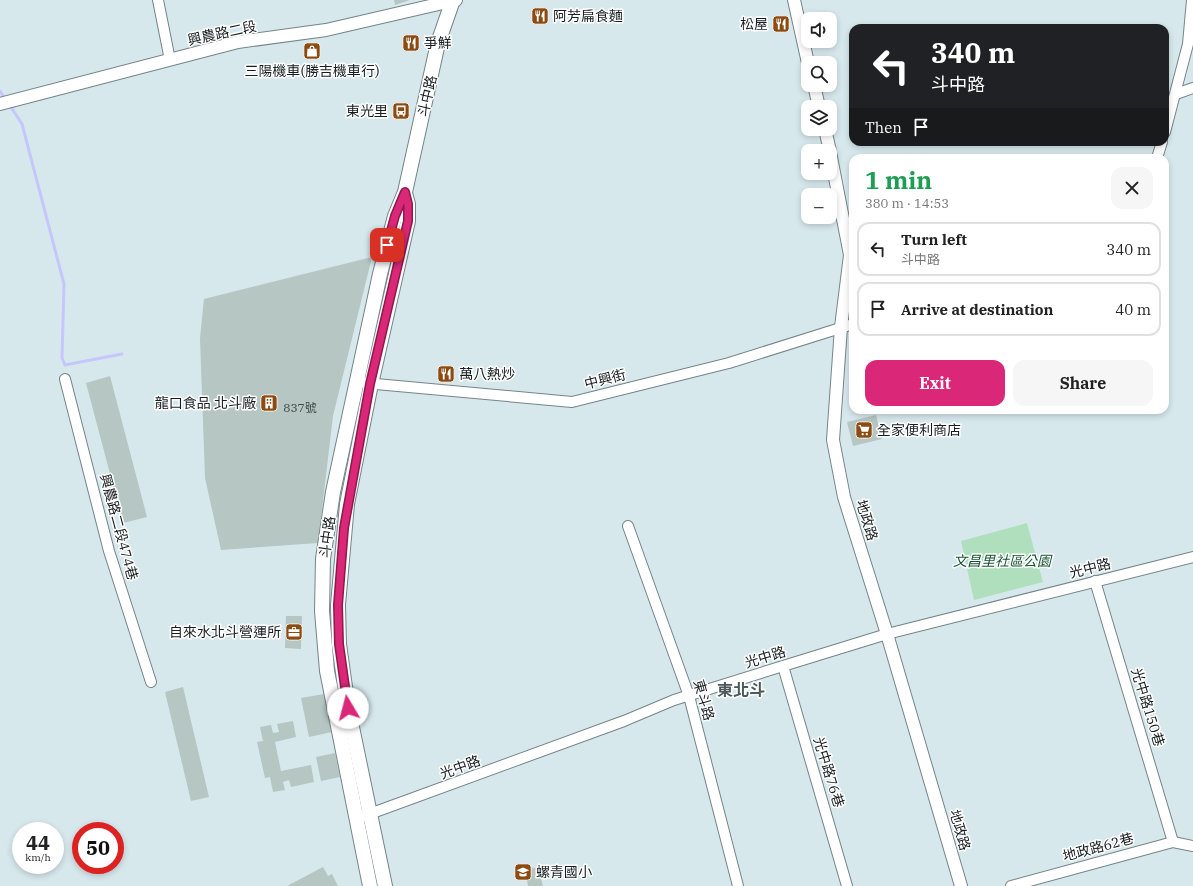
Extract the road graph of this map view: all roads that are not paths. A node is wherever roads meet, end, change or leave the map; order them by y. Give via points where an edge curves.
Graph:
1 (158, 0) edge
2 (453, 0) edge
3 (794, 0) edge
4 (1192, 0) edge
5 (806, 56) edge
6 (170, 60) junction
7 (1193, 88) edge
8 (1176, 94) junction
9 (0, 104) edge
10 (1169, 118) edge
11 (836, 180) edge
12 (405, 192) junction
13 (849, 250) edge
14 (849, 263) edge
15 (849, 325) edge
16 (841, 328) junction
17 (65, 379) dead end
18 (356, 382) junction
19 (370, 384) junction
20 (628, 526) dead end
21 (1193, 557) edge
22 (1095, 581) junction
23 (887, 634) junction
24 (783, 666) junction
25 (151, 682) dead end
26 (689, 696) junction
27 (341, 710) junction
28 (363, 816) junction
29 (1173, 842) junction
30 (1193, 846) edge
31 (370, 886) edge
32 (386, 886) edge
33 (738, 886) edge
34 (847, 886) edge
35 (960, 886) edge
36 (1011, 886) edge

1 - 6 street
2 - 6 street, 興農路二段 via 326,30 238,42
2 - 12 main road, 斗中路 via 438,43
3 - 5 street
4 - 8 street via 1190,35
6 - 9 street, 興農路二段
7 - 8 street
8 - 10 street
11 - 13 street, 地政路
12 - 18 main road, 斗中路 via 395,216 380,274
12 - 19 main road, 斗中路 via 408,221
14 - 16 street, 地政路
15 - 16 street, 中興街
16 - 19 street, 中興街 via 729,364 572,402
16 - 23 street, 地政路 via 833,440 844,497
17 - 25 street, 興農路二段474巷 via 109,551
18 - 19 street, 中興街
18 - 27 main road, 斗中路 via 333,492 323,560 322,611 327,671
19 - 27 main road, 斗中路 via 344,528 338,605
20 - 26 street, 東斗路
21 - 22 street, 光中路
22 - 23 street, 光中路
22 - 29 street, 光中路150巷
23 - 24 street, 光中路
23 - 35 street, 地政路
24 - 26 street, 光中路
24 - 34 street, 光中路76巷
26 - 28 street, 光中路
26 - 33 street, 東斗路
27 - 28 main road, 斗中路
28 - 31 main road, 斗中路
28 - 32 main road, 斗中路
29 - 30 street, 地政路62巷
29 - 36 street, 地政路62巷

